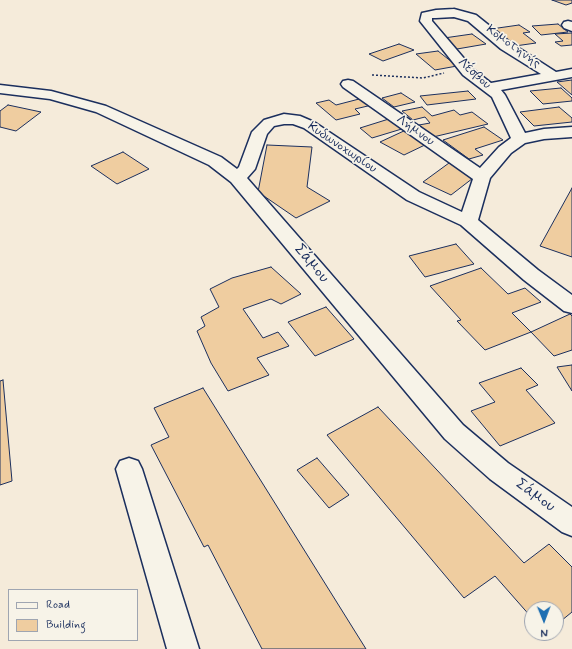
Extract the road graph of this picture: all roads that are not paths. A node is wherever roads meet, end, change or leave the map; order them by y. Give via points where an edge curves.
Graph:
1 (429, 15) joint
2 (572, 73) edge
3 (553, 76) junction
4 (348, 84) road end
5 (488, 88) junction
6 (1, 90) edge
7 (572, 132) edge
8 (520, 139) junction
9 (482, 177) junction
10 (237, 178) junction
11 (468, 221) junction
12 (572, 306) edge
13 (129, 469) dead end
14 (572, 523) edge
15 (183, 649) edge

1 - 3 street, Κομοτηνής via 454,13 472,18 506,46
1 - 5 street, Λέσβου via 426,16 426,21 468,72
2 - 3 street
3 - 5 street
4 - 9 street, Λήμνου
5 - 8 street, Λέσβου via 498,95
6 - 10 street, Σάμου via 51,95 101,109 214,161
7 - 8 street
8 - 9 street via 505,150
9 - 11 street
10 - 11 street, Κυδωνοχωρίου via 246,169 260,132 269,123 284,118 296,119 309,125 413,196
10 - 14 street, Σάμου via 454,432 499,471
11 - 12 street, Κυδωνοχωρίου
13 - 15 street

